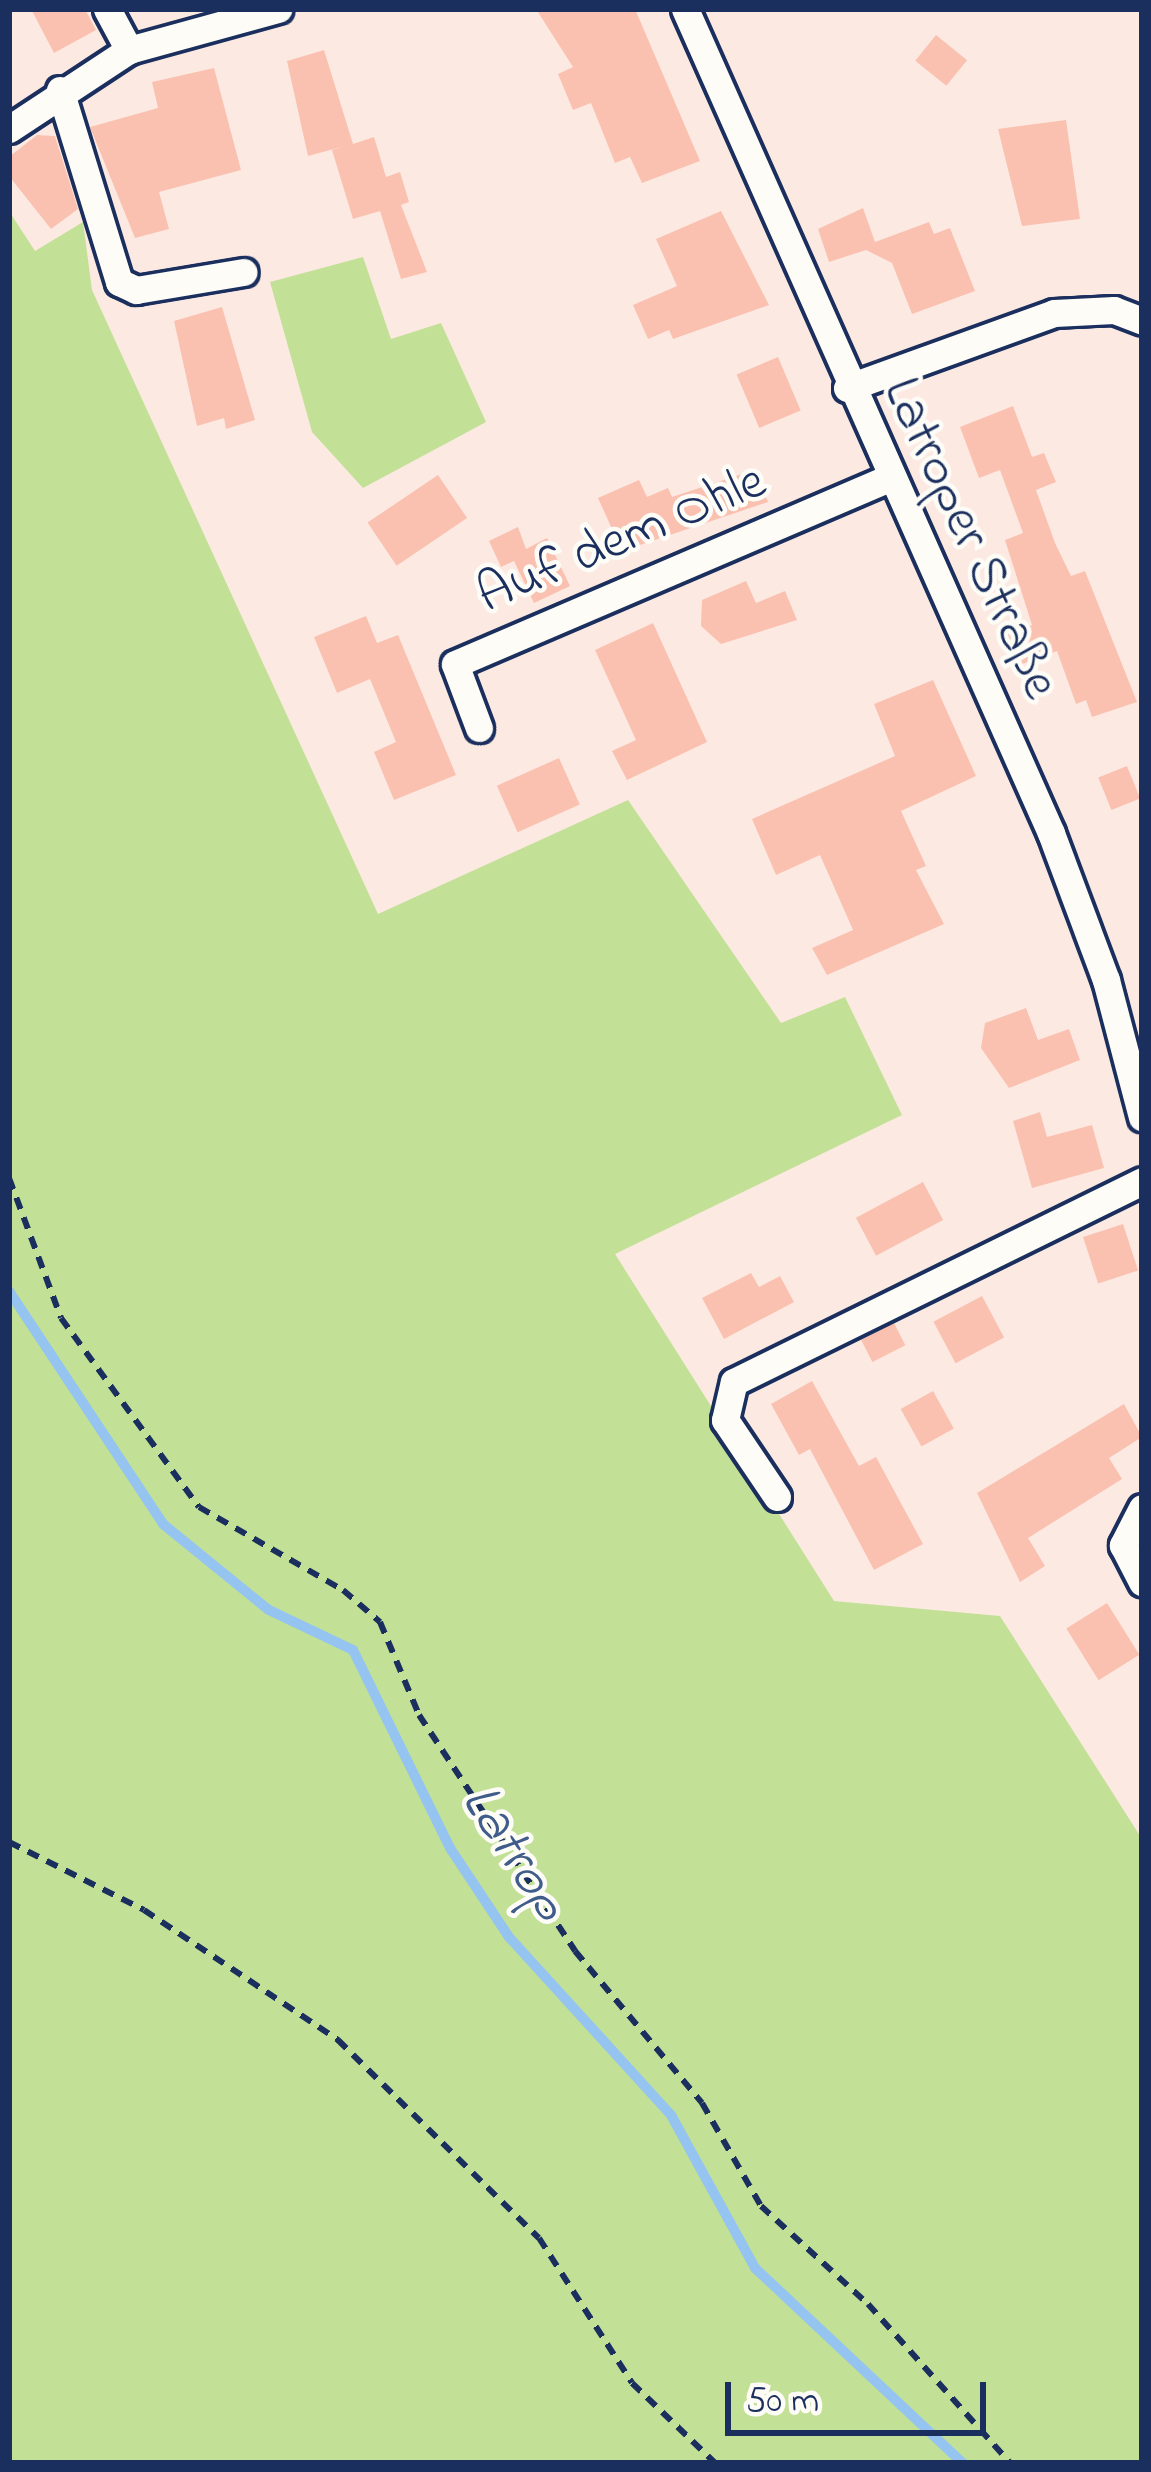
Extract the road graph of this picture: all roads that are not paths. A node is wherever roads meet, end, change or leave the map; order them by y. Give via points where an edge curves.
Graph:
1 (107, 9) edge
2 (278, 9) edge
3 (685, 9) edge
4 (129, 50) junction
5 (60, 90) junction
6 (9, 129) edge
7 (244, 272) dead end
8 (1142, 321) edge
9 (848, 388) junction
10 (889, 478) junction
11 (479, 728) dead end
12 (1142, 1117) edge
13 (1142, 1181) edge
14 (777, 1497) dead end
15 (1142, 1508) edge
16 (1142, 1582) edge

1 - 4 street
2 - 4 street
3 - 9 street, Latroper Straße
4 - 5 street
5 - 6 street
5 - 7 street via 118,282 136,290
8 - 9 street via 1114,310 1054,313
9 - 10 street, Latroper Straße
10 - 11 street, Auf dem Ohle via 455,664
10 - 12 street, Latroper Straße via 1051,833 1106,980
13 - 14 street via 734,1382 725,1420
15 - 16 street via 1123,1545

